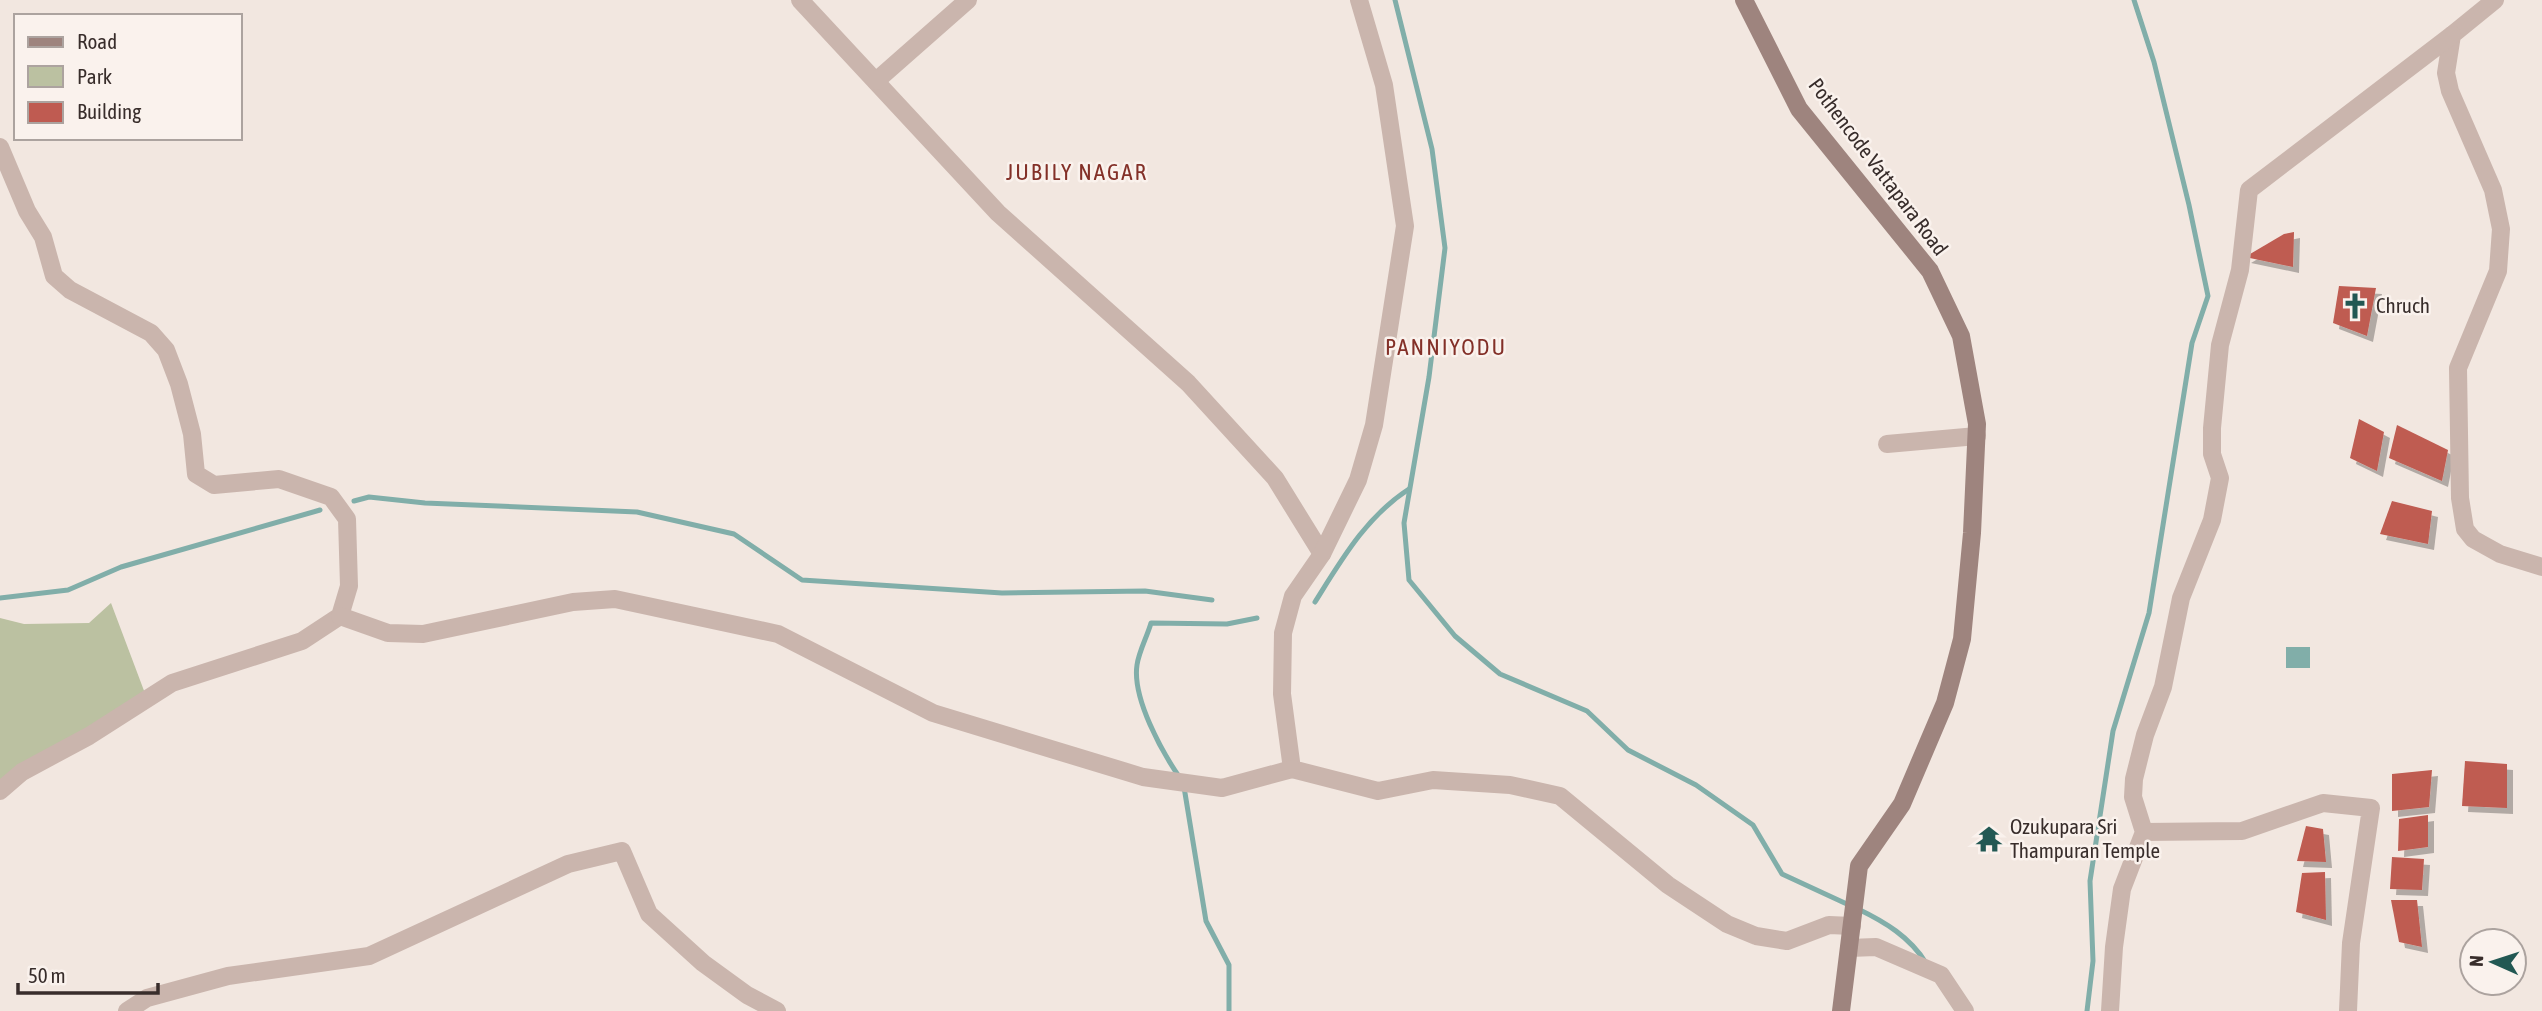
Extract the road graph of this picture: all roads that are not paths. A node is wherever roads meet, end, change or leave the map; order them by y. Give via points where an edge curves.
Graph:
1 (800, 0) edge
2 (968, 0) edge
3 (1359, 0) edge
4 (1744, 0) edge
5 (2496, 0) edge
6 (2452, 35) junction
7 (876, 81) junction
8 (0, 147) edge
9 (1977, 436) junction
10 (1887, 444) dead end
11 (1322, 554) junction
12 (2542, 567) edge
13 (340, 616) junction
14 (1292, 769) junction
15 (0, 791) edge
16 (2144, 832) junction
17 (1853, 921) junction
18 (1849, 947) junction
19 (127, 1011) edge
20 (777, 1011) edge
21 (1841, 1011) edge
22 (1965, 1011) edge
23 (2110, 1011) edge
24 (2348, 1011) edge

1 - 7 street
2 - 7 street
3 - 11 street via 1384,85 1405,226 1374,425 1358,480
4 - 9 main road, Pothencode Vattapara Road via 1800,109 1930,271 1961,336
5 - 6 street
6 - 12 street via 2446,73 2450,91 2493,190 2501,229 2498,271 2458,368 2460,498 2465,529 2500,554
6 - 16 street via 2249,190 2240,270 2220,345 2212,454 2220,478 2212,520 2181,598 2163,687 2134,779 2133,797
7 - 11 street via 998,213 1188,383 1275,478
8 - 13 street via 43,237 54,276 70,290 152,333 166,351 189,421 195,474 214,485 279,479 331,497 347,519 349,586
9 - 10 street
9 - 17 main road, Pothencode Vattapara Road via 1962,639 1945,703 1902,803 1859,866
11 - 14 street via 1293,596 1283,633 1282,694
13 - 14 street via 388,633 423,635 573,602 615,599 778,634 933,713 1143,777 1222,788
13 - 15 street via 302,641 172,683 22,772
14 - 17 street via 1378,791 1433,780 1510,785 1560,796 1668,885 1727,924 1756,936 1787,941
16 - 23 street via 2122,889
16 - 24 street via 2242,831 2323,803 2371,808 2351,943
17 - 18 main road, Pothencode Vattapara Road
18 - 21 main road, Pothencode Vattapara Road
18 - 22 street via 1876,947 1941,975
19 - 20 street via 147,998 228,976 369,956 568,864 622,851 649,914 703,962

